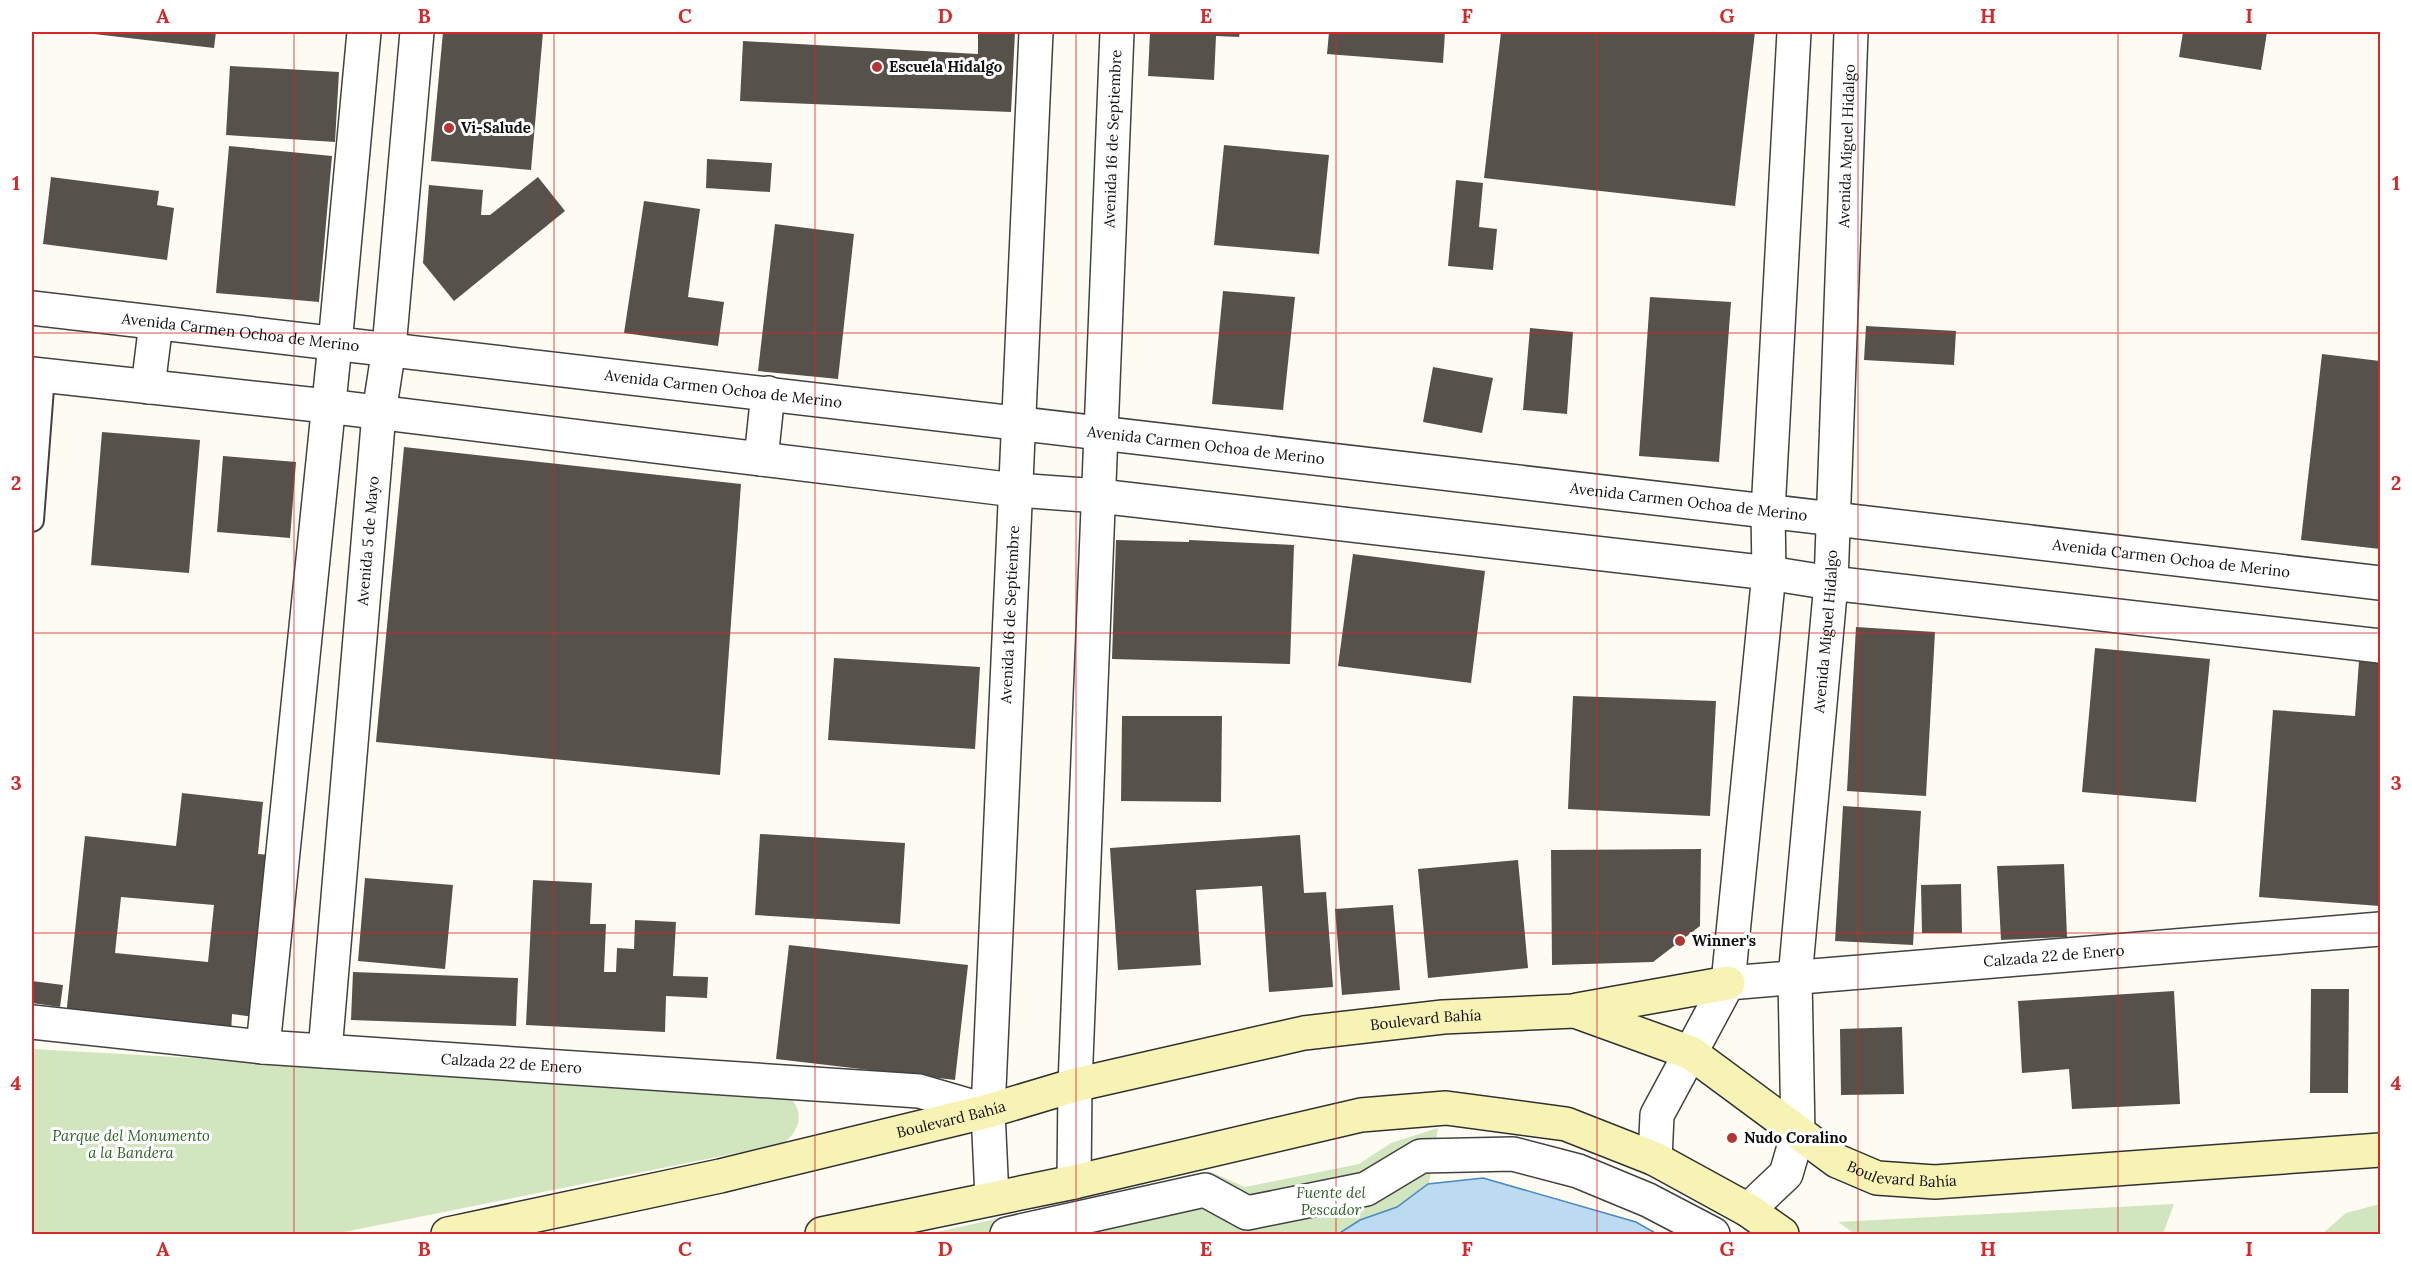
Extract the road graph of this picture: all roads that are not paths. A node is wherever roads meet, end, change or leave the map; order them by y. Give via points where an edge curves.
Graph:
1 (364, 32) edge
2 (417, 32) edge
3 (1036, 32) edge
4 (1117, 32) edge
5 (1794, 32) edge
6 (1851, 32) edge
7 (32, 308) edge
8 (156, 322) junction
9 (335, 344) junction
10 (389, 348) junction
11 (37, 375) edge
12 (148, 387) junction
13 (768, 393) junction
14 (327, 406) junction
15 (379, 413) junction
16 (1017, 423) junction
17 (1101, 434) junction
18 (761, 459) junction
19 (1015, 490) junction
20 (1099, 496) junction
21 (1768, 512) junction
22 (32, 520) edge
23 (1833, 520) junction
24 (1769, 573) junction
25 (1831, 583) junction
26 (2380, 583) edge
27 (2380, 646) edge
28 (2380, 929) edge
29 (1795, 978) junction
30 (1728, 983) junction
31 (1575, 1011) junction
32 (32, 1022) edge
33 (263, 1047) junction
34 (326, 1051) junction
35 (1691, 1053) junction
36 (1075, 1085) junction
37 (988, 1111) junction
38 (1798, 1133) junction
39 (2380, 1150) edge
40 (1655, 1160) junction
41 (1074, 1182) junction
42 (992, 1198) junction
43 (1748, 1209) junction
44 (448, 1234) edge
45 (822, 1234) edge
46 (1006, 1234) edge
47 (1713, 1234) edge
48 (1782, 1234) edge

1 - 9 street
2 - 10 street, Avenida 5 de Mayo
3 - 16 street, Avenida 16 de Septiembre
4 - 17 street, Avenida 16 de Septiembre
5 - 21 street
6 - 23 street, Avenida Miguel Hidalgo
7 - 8 street, Avenida Carmen Ochoa de Merino
8 - 9 street, Avenida Carmen Ochoa de Merino
8 - 12 street
9 - 10 street, Avenida Carmen Ochoa de Merino
9 - 14 street
10 - 13 street, Avenida Carmen Ochoa de Merino
10 - 15 street, Avenida 5 de Mayo
11 - 12 street
11 - 22 lane
12 - 14 street
13 - 16 street, Avenida Carmen Ochoa de Merino
13 - 18 street
14 - 15 street
14 - 33 street
15 - 18 street
15 - 34 street, Avenida 5 de Mayo
16 - 17 street, Avenida Carmen Ochoa de Merino
16 - 19 street, Avenida 16 de Septiembre
17 - 20 street, Avenida 16 de Septiembre
17 - 21 street, Avenida Carmen Ochoa de Merino
18 - 19 street
19 - 20 street
19 - 37 street, Avenida 16 de Septiembre
20 - 24 street
20 - 36 street, Avenida 16 de Septiembre
21 - 23 street, Avenida Carmen Ochoa de Merino
21 - 24 street
23 - 25 street, Avenida Miguel Hidalgo
23 - 26 street, Avenida Carmen Ochoa de Merino
24 - 25 street
24 - 30 street
25 - 27 street
25 - 29 street, Avenida Miguel Hidalgo
28 - 29 street, Calzada 22 de Enero
29 - 30 street, Calzada 22 de Enero
29 - 38 street, Avenida Miguel Hidalgo
30 - 31 main road
30 - 35 street
31 - 35 main road, Boulevard Bahía
31 - 36 main road, Boulevard Bahía via 1443,1017 1304,1033
32 - 33 street, Calzada 22 de Enero
33 - 34 street, Calzada 22 de Enero
34 - 37 street, Calzada 22 de Enero via 919,1091
35 - 38 main road, Boulevard Bahía
35 - 40 street via 1657,1115
36 - 37 main road, Boulevard Bahía
36 - 41 street, Avenida 16 de Septiembre
37 - 42 street, Avenida 16 de Septiembre
37 - 44 main road, Boulevard Bahía via 720,1176
38 - 39 main road, Boulevard Bahía via 1837,1161 1877,1178 1935,1182
38 - 43 street, Avenida Miguel Hidalgo via 1786,1174
40 - 41 main road via 1566,1124 1446,1108 1361,1115
40 - 43 main road
41 - 42 main road
42 - 45 main road
43 - 48 main road
46 - 47 street via 1205,1190 1247,1213 1366,1189 1421,1156 1513,1154 1578,1171 1648,1200

